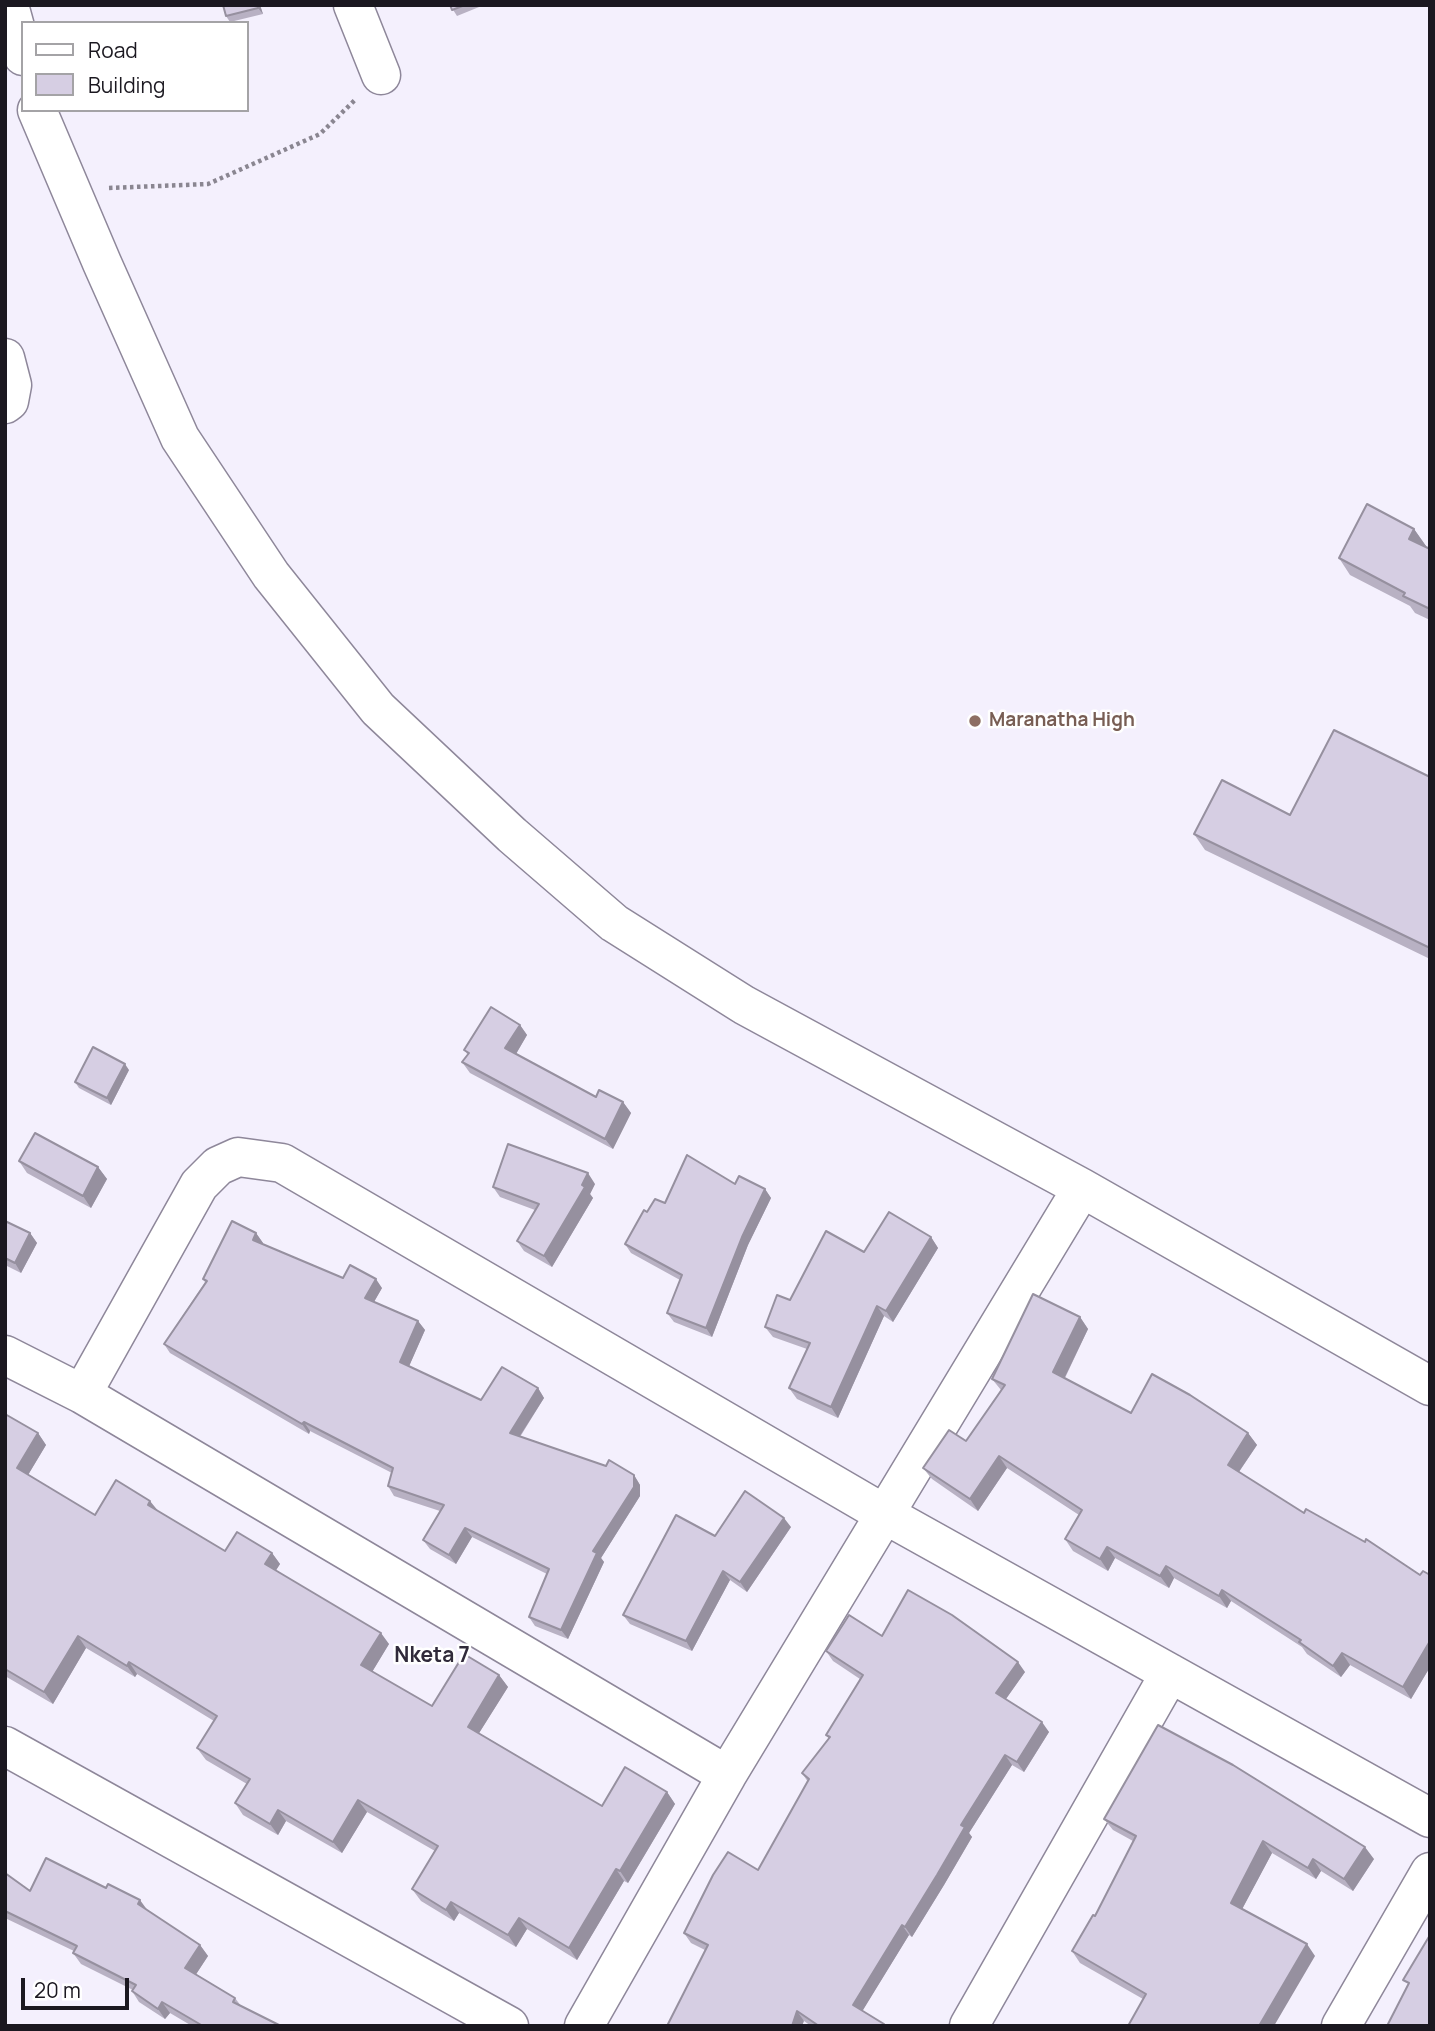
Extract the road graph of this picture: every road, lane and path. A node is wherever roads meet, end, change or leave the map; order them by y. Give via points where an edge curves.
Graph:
1 (9, 5) edge
2 (353, 5) edge
3 (21, 49) edge
4 (380, 75) joint
5 (38, 112) edge
6 (70, 189) junction
7 (5, 358) edge
8 (5, 404) edge
9 (1082, 1188) junction
10 (5, 1355) edge
11 (1430, 1386) edge
12 (82, 1394) junction
13 (886, 1515) junction
14 (1170, 1673) junction
15 (5, 1746) edge
16 (727, 1775) junction
17 (1430, 1818) edge
18 (1430, 1872) edge
19 (509, 2026) edge
20 (584, 2026) edge
21 (969, 2026) edge
22 (1341, 2026) edge

1 - 3 street
2 - 4 street
4 - 6 path via 320,134 208,184
5 - 6 street
6 - 9 street via 180,438 271,575 378,709 614,923 744,1005
7 - 8 street via 12,385
9 - 11 street
9 - 13 street
10 - 12 street
12 - 13 street via 199,1185 219,1166 238,1157 282,1163
12 - 16 street
13 - 14 street
13 - 16 street
14 - 17 street
14 - 21 street
15 - 19 street
16 - 20 street
18 - 22 street

